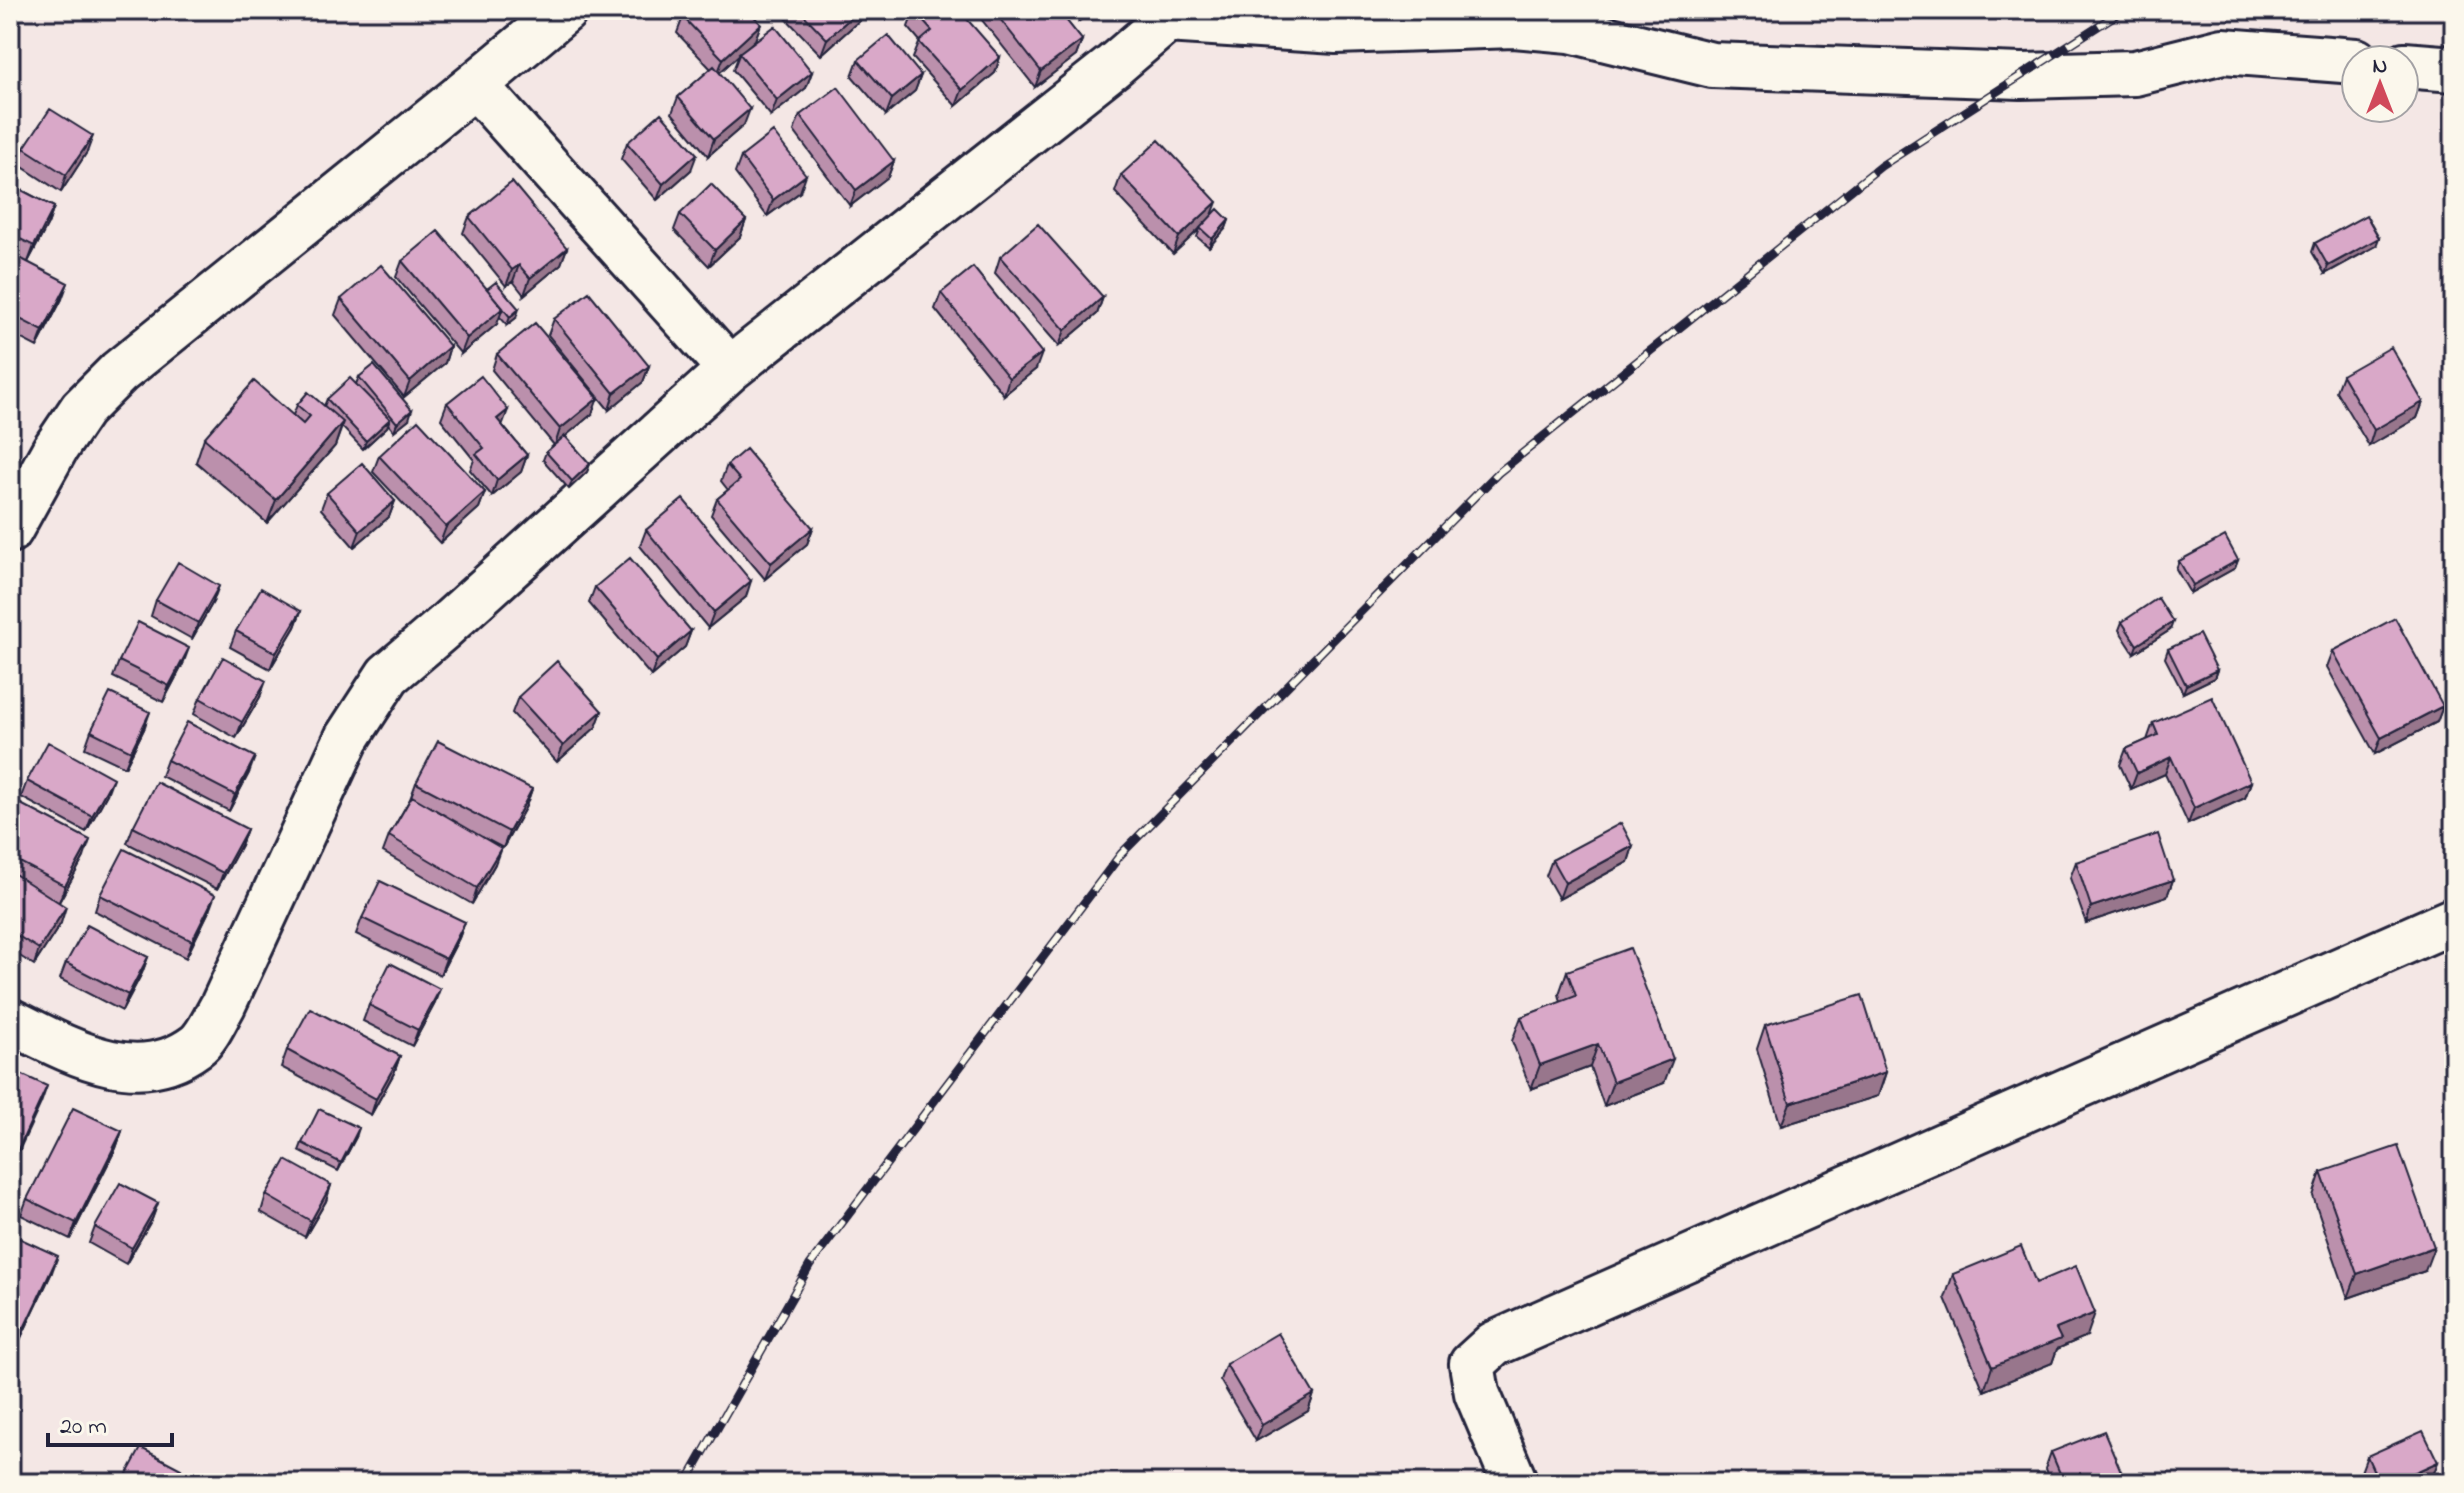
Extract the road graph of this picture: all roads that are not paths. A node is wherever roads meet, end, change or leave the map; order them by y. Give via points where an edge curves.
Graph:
1 (561, 11) edge
2 (1163, 15) edge
3 (2340, 60) edge
4 (2420, 66) edge
5 (2454, 69) edge
6 (475, 85) junction
7 (730, 369) junction
8 (10, 530) edge
9 (2454, 920) edge
10 (10, 1021) edge
11 (1515, 1483) edge

1 - 6 street
2 - 3 street via 1336,31 1514,25 1570,30 1712,65 2021,76 2135,73 2223,51
2 - 7 street via 1112,67
4 - 5 street
6 - 7 street
6 - 8 street via 119,372 82,409
7 - 10 street via 388,675 347,738 223,1005 198,1045 160,1064 133,1067 94,1059
9 - 11 street via 1494,1344 1472,1364 1477,1393

